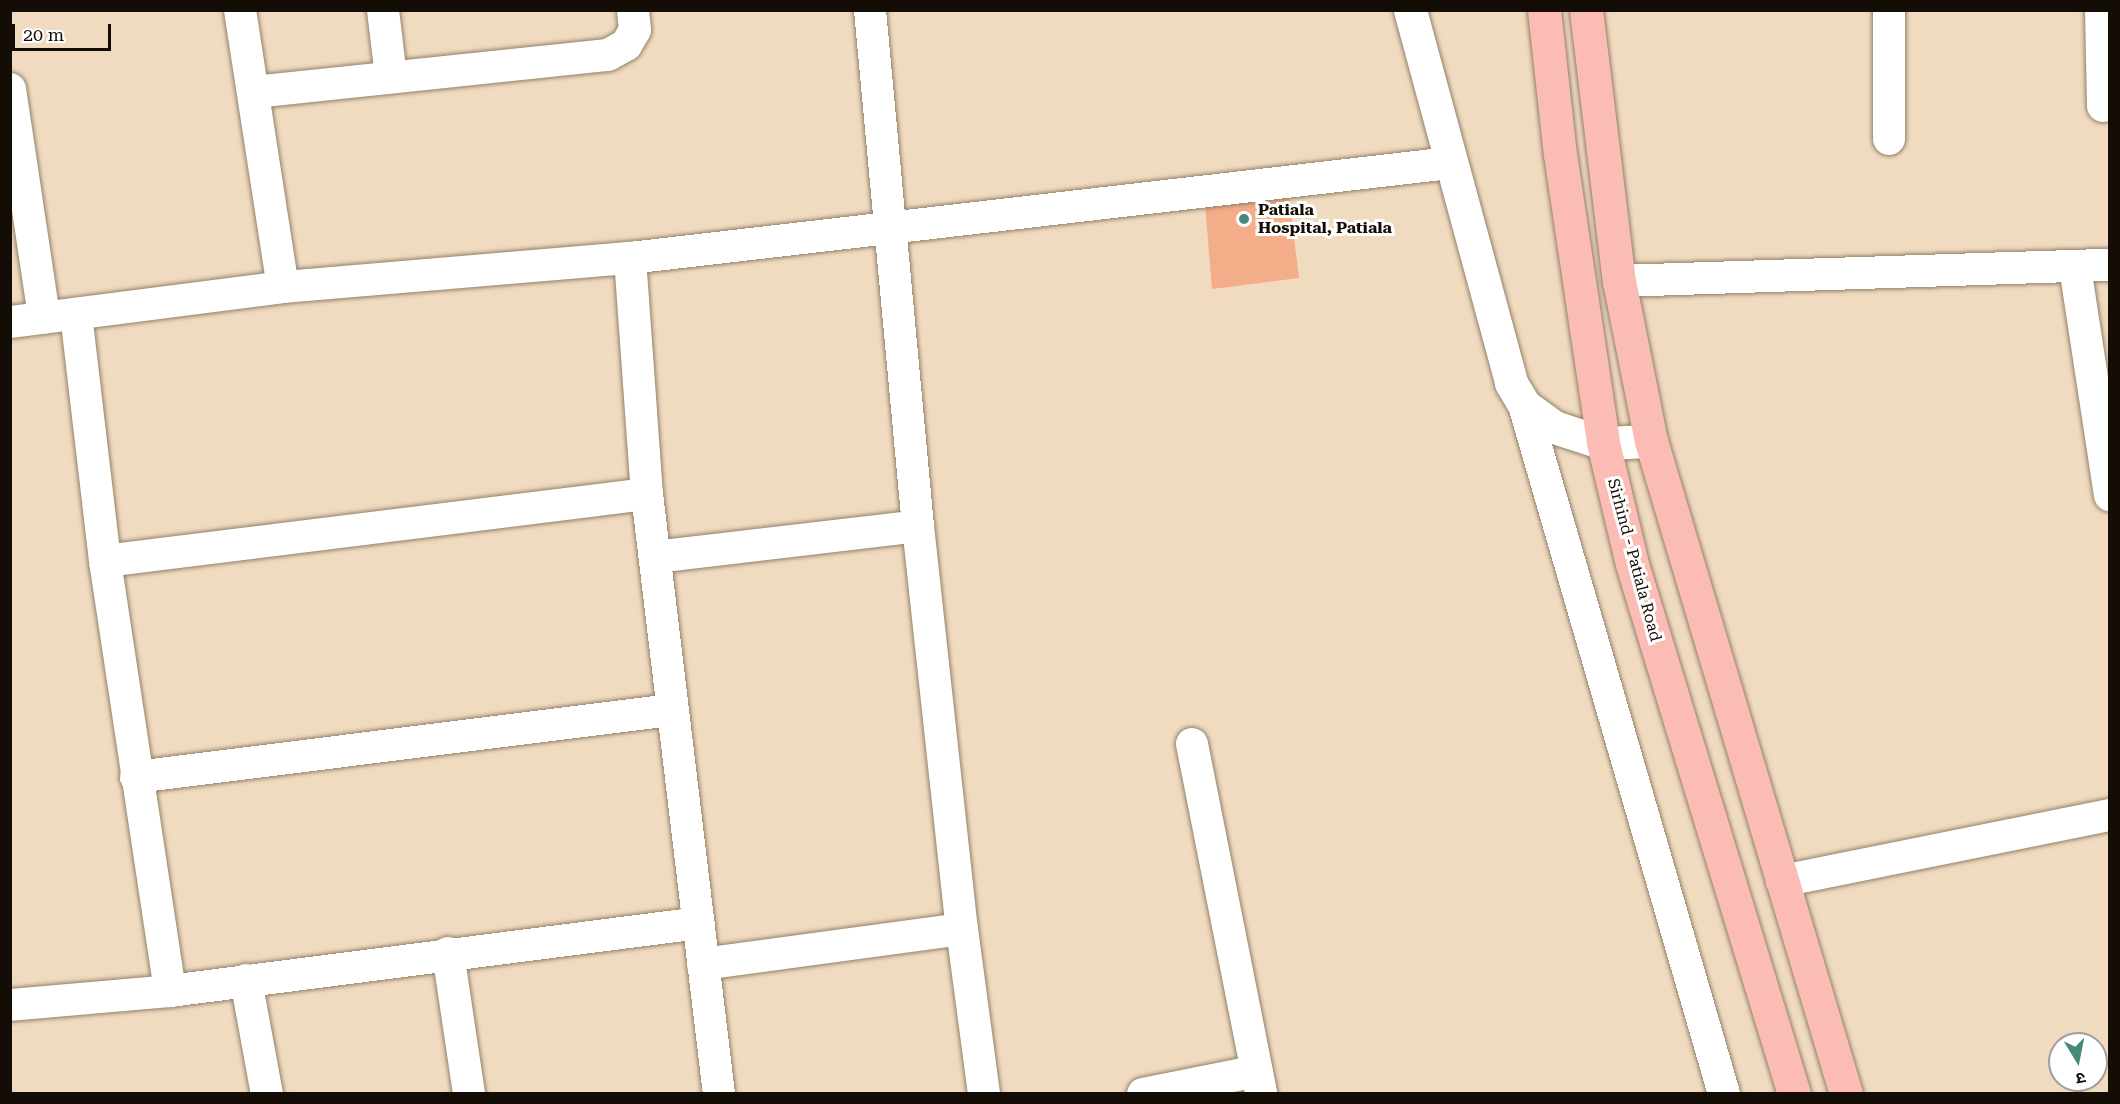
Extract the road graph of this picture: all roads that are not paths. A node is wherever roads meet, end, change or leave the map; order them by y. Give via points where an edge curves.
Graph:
1 (240, 10) edge
2 (383, 10) edge
3 (633, 10) edge
4 (870, 10) edge
5 (1410, 10) edge
6 (1544, 10) edge
7 (1586, 10) edge
8 (1889, 10) edge
9 (2102, 10) edge
10 (391, 77) junction
11 (10, 89) edge
12 (254, 92) junction
13 (2103, 106) dead end
14 (1889, 139) dead end
15 (1450, 163) junction
16 (891, 226) junction
17 (630, 258) junction
18 (2109, 265) edge
19 (2075, 267) junction
20 (1619, 281) junction
21 (283, 286) junction
22 (75, 314) junction
23 (44, 318) junction
24 (10, 322) edge
25 (1524, 405) junction
26 (1652, 441) junction
27 (1603, 443) junction
28 (647, 494) junction
29 (2109, 495) edge
30 (918, 525) junction
31 (655, 557) junction
32 (105, 561) junction
33 (671, 710) junction
34 (1192, 744) dead end
35 (136, 777) junction
36 (2109, 815) edge
37 (1782, 881) junction
38 (699, 923) junction
39 (962, 929) junction
40 (448, 953) junction
41 (703, 964) junction
42 (246, 980) junction
43 (170, 990) junction
44 (10, 1005) edge
45 (1259, 1082) edge
46 (267, 1094) edge
47 (468, 1094) edge
48 (719, 1094) edge
49 (984, 1094) edge
50 (1143, 1094) edge
51 (1724, 1094) edge
52 (1794, 1094) edge
53 (1846, 1094) edge

1 - 12 street
2 - 10 street
3 - 10 street via 635,30 626,45 608,55
4 - 16 street
5 - 15 street
6 - 27 main road, Sirhind - Patiala Road via 1560,154
7 - 20 main road
8 - 14 street
9 - 13 street
10 - 12 street
11 - 23 street
12 - 21 street
15 - 16 street
15 - 25 street via 1511,383
16 - 17 street
16 - 30 street
17 - 21 street
17 - 28 street
18 - 19 street
19 - 20 street
19 - 29 street
20 - 26 main road
21 - 22 street
22 - 23 street
22 - 32 street
23 - 24 street
25 - 27 street via 1554,427
25 - 51 street
26 - 27 street
26 - 37 main road
27 - 52 main road, Sirhind - Patiala Road via 1632,564
28 - 31 street
28 - 32 street
30 - 31 street
30 - 39 street
31 - 33 street
32 - 35 street
33 - 35 street
33 - 38 street
34 - 45 street
35 - 43 street
36 - 37 street
37 - 53 main road
38 - 40 street
38 - 41 street
39 - 41 street
39 - 49 street
40 - 42 street
40 - 47 street
41 - 48 street
42 - 43 street
42 - 46 street
43 - 44 street
45 - 50 street

